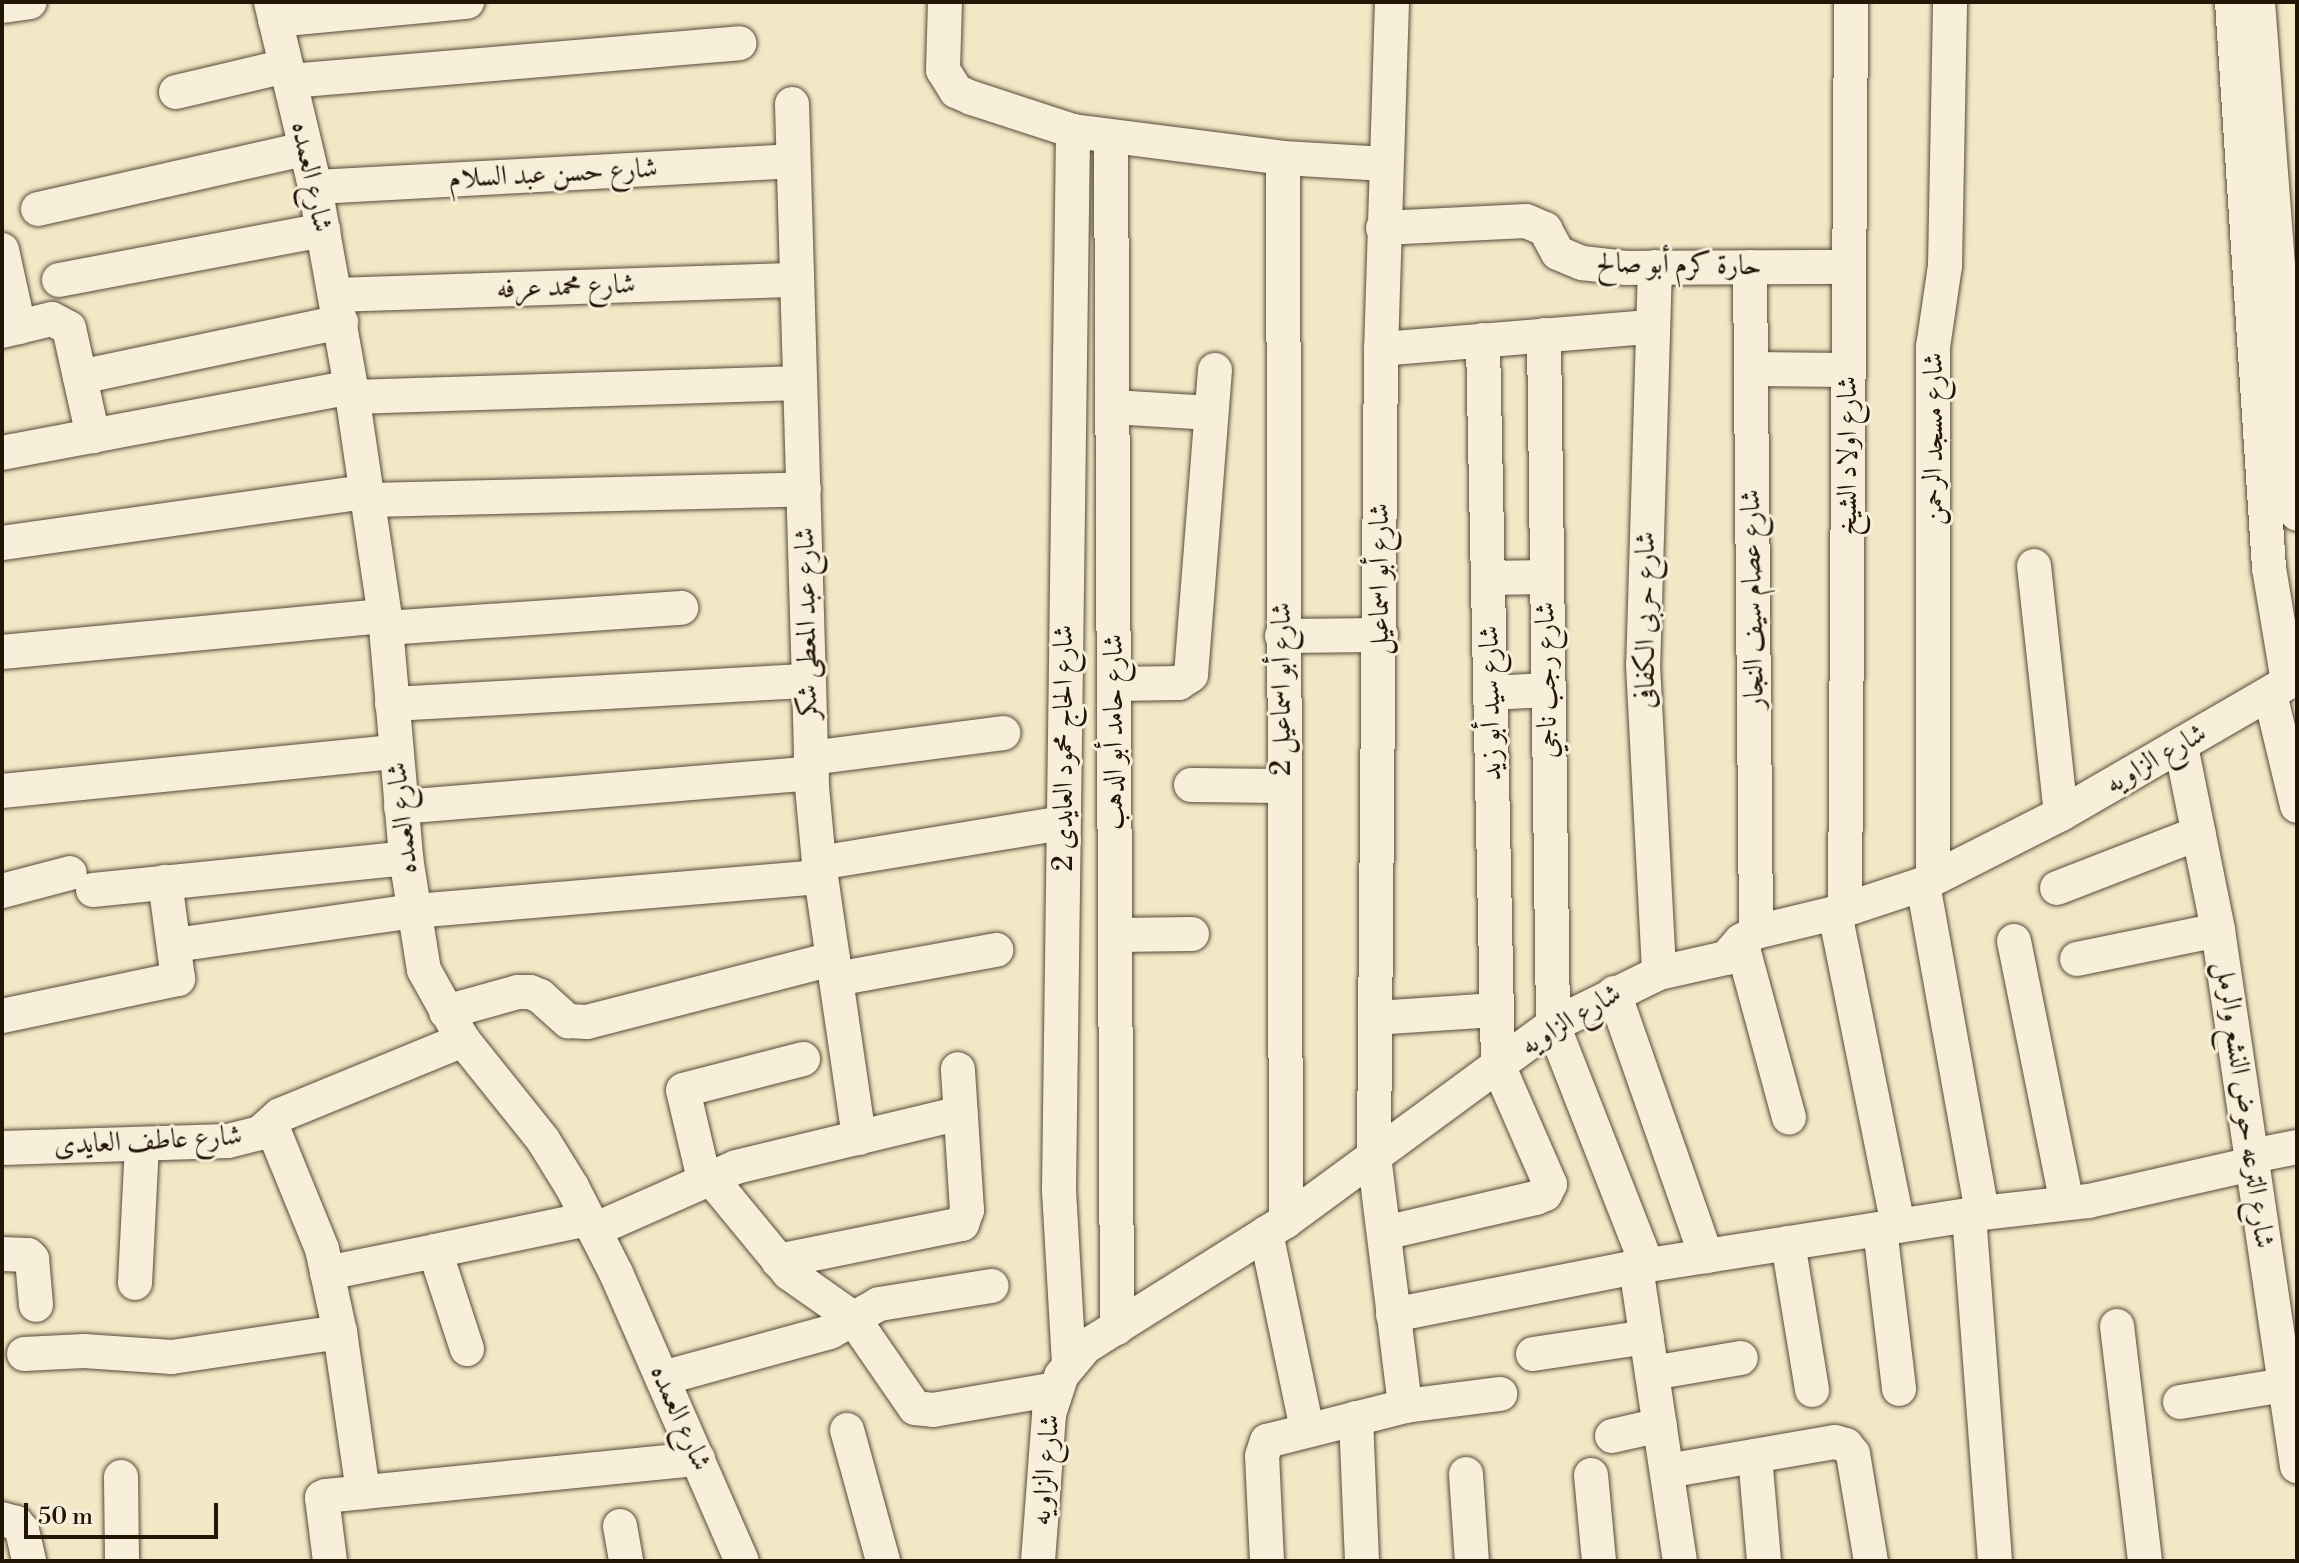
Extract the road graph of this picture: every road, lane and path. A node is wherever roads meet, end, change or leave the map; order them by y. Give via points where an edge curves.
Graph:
1 (30, 2) edge
2 (467, 2) edge
3 (945, 2) edge
4 (1392, 2) edge
5 (1851, 2) edge
6 (1950, 2) edge
7 (2232, 2) edge
8 (2258, 2) edge
9 (2, 6) edge
10 (273, 11) edge
11 (739, 43) dead end
12 (288, 73) junction
13 (176, 92) dead end
14 (792, 104) dead end
15 (1073, 131) junction
16 (1111, 137) junction
17 (305, 149) junction
18 (1283, 158) junction
19 (792, 161) junction
20 (1386, 164) junction
21 (315, 187) junction
22 (38, 209) dead end
23 (1383, 228) junction
24 (323, 230) junction
25 (2, 250) edge
26 (1655, 267) junction
27 (1750, 267) junction
28 (1849, 267) junction
29 (59, 280) dead end
30 (796, 280) junction
31 (338, 309) junction
32 (1651, 327) junction
33 (11, 329) edge
34 (1544, 335) junction
35 (1483, 340) junction
36 (1381, 349) junction
37 (2270, 360) junction
38 (1751, 369) junction
39 (1215, 370) dead end
40 (1848, 370) junction
41 (80, 377) junction
42 (800, 383) junction
43 (352, 392) junction
44 (1113, 407) junction
45 (1211, 413) junction
46 (93, 436) junction
47 (2, 453) edge
48 (804, 489) junction
49 (367, 496) junction
50 (2297, 514) edge
51 (2, 543) edge
52 (2034, 566) dead end
53 (1546, 577) junction
54 (1488, 578) junction
55 (681, 608) dead end
56 (386, 622) junction
57 (1381, 635) junction
58 (1282, 636) junction
59 (2, 652) edge
60 (808, 681) junction
61 (1114, 684) junction
62 (2285, 684) edge
63 (1547, 690) junction
64 (1490, 693) junction
65 (392, 704) junction
66 (1003, 733) dead end
67 (2181, 746) junction
68 (396, 752) junction
69 (811, 766) junction
70 (1191, 785) dead end
71 (1063, 786) junction
72 (1115, 786) junction
73 (1283, 786) junction
74 (2, 791) edge
75 (2297, 806) edge
76 (401, 807) junction
77 (2061, 814) junction
78 (1063, 823) junction
79 (2199, 833) junction
80 (406, 858) junction
81 (820, 870) junction
82 (1928, 881) junction
83 (165, 882) junction
84 (2057, 888) dead end
85 (2, 891) edge
86 (415, 911) junction
87 (1840, 912) junction
88 (2218, 930) junction
89 (1192, 934) dead end
90 (1115, 935) junction
91 (1748, 936) junction
92 (2014, 941) dead end
93 (175, 945) junction
94 (996, 950) dead end
95 (2077, 959) dead end
96 (835, 969) junction
97 (1659, 973) junction
98 (1614, 993) junction
99 (1497, 1010) junction
100 (2, 1016) edge
101 (1375, 1018) junction
102 (1553, 1025) junction
103 (454, 1026) junction
104 (803, 1059) dead end
105 (1498, 1065) junction
106 (958, 1069) dead end
107 (961, 1113) junction
108 (1789, 1118) dead end
109 (271, 1124) junction
110 (859, 1138) junction
111 (142, 1144) junction
112 (2297, 1147) edge
113 (2, 1148) edge
114 (1374, 1156) junction
115 (2252, 1160) junction
116 (706, 1178) junction
117 (2067, 1203) junction
118 (1976, 1214) junction
119 (591, 1224) junction
120 (1276, 1227) junction
121 (1889, 1228) junction
122 (1384, 1233) junction
123 (1788, 1243) junction
124 (435, 1251) junction
125 (2, 1254) edge
126 (1706, 1256) junction
127 (778, 1261) junction
128 (1642, 1266) junction
129 (327, 1273) junction
130 (135, 1283) dead end
131 (992, 1286) dead end
132 (36, 1305) dead end
133 (1393, 1315) junction
134 (853, 1318) junction
135 (2117, 1326) dead end
136 (1117, 1328) junction
137 (340, 1332) junction
138 (1647, 1337) junction
139 (467, 1349) dead end
140 (24, 1354) dead end
141 (1533, 1354) dead end
142 (1741, 1358) dead end
143 (1652, 1373) junction
144 (1062, 1376) junction
145 (663, 1378) junction
146 (2285, 1385) junction
147 (1899, 1389) dead end
148 (1812, 1390) dead end
149 (1500, 1394) dead end
150 (2180, 1402) dead end
151 (1405, 1406) junction
152 (1356, 1418) junction
153 (1660, 1425) junction
154 (1307, 1429) junction
155 (847, 1430) dead end
156 (1612, 1436) dead end
157 (1755, 1456) junction
158 (698, 1459) junction
159 (2297, 1466) edge
160 (1667, 1471) junction
161 (1466, 1474) dead end
162 (1591, 1475) dead end
163 (121, 1477) dead end
164 (346, 1494) junction
165 (2, 1519) edge
166 (620, 1526) dead end
167 (29, 1561) edge
168 (122, 1561) edge
169 (330, 1561) edge
170 (626, 1561) edge
171 (742, 1561) edge
172 (883, 1561) edge
173 (1038, 1561) edge
174 (1267, 1561) edge
175 (1362, 1561) edge
176 (1472, 1561) edge
177 (1599, 1561) edge
178 (1680, 1561) edge
179 (1764, 1561) edge
180 (1871, 1561) edge
181 (1995, 1561) edge
182 (2145, 1561) edge
183 (2154, 1561) edge
184 (2164, 1561) edge

1 - 9 street
2 - 10 street
3 - 15 street via 943,70 956,91
4 - 20 street, شارع أبو اسماعيل
5 - 28 street, شارع اولاد الشيخ
6 - 82 street, شارع مسجد الرحمن via 1946,253 1933,347
7 - 37 street
8 - 37 street
10 - 12 street, شارع العمده
11 - 12 street
12 - 13 street
12 - 17 street, شارع العمده
14 - 19 street, شارع عبد المعطى شكر
15 - 16 street
15 - 71 street, شارع الحاج محمود العايدى 2
16 - 18 street
16 - 44 street, شارع حامد أبو الدهب
17 - 21 street, شارع العمده
17 - 22 street
18 - 20 street
18 - 58 street, شارع أبو اسماعيل 2
19 - 21 street, شارع حسن عبد السلام
19 - 30 street, شارع عبد المعطى شكر
20 - 23 street, شارع أبو اسماعيل
21 - 24 street, شارع العمده
23 - 26 street, حارة كرم أبو صالح via 1526,221 1545,229 1558,253 1568,259
23 - 36 street, شارع أبو اسماعيل
24 - 29 street
24 - 31 street, شارع العمده
25 - 33 street
26 - 27 street, حارة كرم أبو صالح
26 - 32 street, شارع حربى الكفافى
27 - 28 street, حارة كرم أبو صالح
27 - 38 street, شارع عصام سيف النجار
28 - 40 street, شارع اولاد الشيخ
30 - 31 street, شارع محمد عرفه
30 - 42 street, شارع عبد المعطى شكر
31 - 41 street, شارع محمد عرفه
31 - 43 street, شارع العمده
32 - 34 street
32 - 97 street, شارع حربى الكفافى via 1643,665
33 - 41 street via 62,321
34 - 35 street
34 - 53 street, شارع رجب ناجي
35 - 36 street
35 - 54 street, شارع سيد أبو زيد
36 - 57 street, شارع أبو اسماعيل
37 - 50 street
37 - 62 street via 2269,568
38 - 40 street
38 - 91 street, شارع عصام سيف النجار
39 - 45 street
40 - 87 street, شارع اولاد الشيخ
41 - 46 street
42 - 43 street
42 - 48 street, شارع عبد المعطى شكر
43 - 46 street
43 - 49 street, شارع العمده
44 - 45 street
44 - 61 street, شارع حامد أبو الدهب
45 - 61 street via 1191,675 1179,683
46 - 47 street
48 - 49 street
48 - 60 street, شارع عبد المعطى شكر
49 - 51 street
49 - 56 street, شارع العمده
52 - 77 street
53 - 54 street
53 - 63 street, شارع رجب ناجي
54 - 64 street, شارع سيد أبو زيد
55 - 56 street
56 - 59 street
56 - 65 street, شارع العمده
57 - 58 street
57 - 101 street, شارع أبو اسماعيل
58 - 73 street, شارع أبو اسماعيل 2
60 - 65 street
60 - 69 street, شارع عبد المعطى شكر
61 - 72 street, شارع حامد أبو الدهب
62 - 67 street, شارع الزاويه
62 - 75 street
63 - 64 street
63 - 102 street, شارع رجب ناجي
64 - 99 street, شارع سيد أبو زيد
65 - 68 street, شارع العمده
66 - 69 street
67 - 77 street, شارع الزاويه
67 - 79 street, شارع الترعه حوض النشع والرمل
68 - 74 street
68 - 76 street, شارع العمده
69 - 76 street
69 - 81 street, شارع عبد المعطى شكر
70 - 73 street
71 - 72 street
71 - 78 street, شارع الحاج محمود العايدى 2
72 - 90 street, شارع حامد أبو الدهب
73 - 120 street, شارع أبو اسماعيل 2
76 - 80 street, شارع العمده
77 - 82 street, شارع الزاويه
78 - 81 street
78 - 144 street, شارع الحاج محمود العايدى 2
79 - 84 street
79 - 88 street, شارع الترعه حوض النشع والرمل
80 - 83 street
80 - 86 street, شارع العمده
81 - 86 street
81 - 96 street, شارع عبد المعطى شكر
82 - 87 street, شارع الزاويه
82 - 118 street, شارع مسجد الرحمن
83 - 85 street via 81,882
83 - 93 street
86 - 93 street
86 - 103 street, شارع العمده via 424,970
87 - 91 street, شارع الزاويه
87 - 121 street, شارع اولاد الشيخ
88 - 95 street
88 - 115 street, شارع الترعه حوض النشع والرمل
89 - 90 street
90 - 136 street, شارع حامد أبو الدهب
91 - 97 street, شارع الزاويه via 1726,958
91 - 108 street, شارع عصام سيف النجار
92 - 117 street
93 - 100 street via 175,981
94 - 96 street
96 - 103 street, شارع عاطف العايدى via 587,1022 568,1021 540,996 518,992
96 - 110 street, شارع عبد المعطى شكر
97 - 98 street, شارع الزاويه
98 - 102 street, شارع الزاويه
98 - 126 street
99 - 101 street
99 - 105 street, شارع سيد أبو زيد
101 - 114 street, شارع أبو اسماعيل
102 - 105 street, شارع الزاويه
102 - 128 street
103 - 109 street, شارع عاطف العايدى
103 - 119 street, شارع العمده via 543,1140
104 - 116 street via 683,1090
105 - 114 street, شارع الزاويه
105 - 122 street via 1549,1180 1548,1189 1536,1198
106 - 107 street
107 - 110 street
107 - 127 street via 967,1210 962,1224
109 - 111 street, شارع عاطف العايدى via 260,1133 228,1141
109 - 129 street
110 - 116 street
111 - 113 street, شارع عاطف العايدى
111 - 130 street
112 - 115 street
114 - 120 street, شارع الزاويه
114 - 122 street, شارع أبو اسماعيل
115 - 117 street
115 - 146 street, شارع الترعه حوض النشع والرمل
116 - 119 street
116 - 127 street
117 - 118 street
118 - 121 street
118 - 181 street, شارع مسجد الرحمن
119 - 124 street
119 - 145 street, شارع العمده
120 - 136 street, شارع الزاويه
120 - 154 street, شارع أبو اسماعيل 2
121 - 123 street
121 - 147 street, شارع اولاد الشيخ
122 - 133 street, شارع أبو اسماعيل
123 - 126 street
123 - 148 street
124 - 129 street
124 - 139 street
125 - 132 street via 32,1259
126 - 128 street
127 - 134 street
128 - 133 street
128 - 138 street
129 - 137 street
131 - 134 street via 879,1304
133 - 151 street, شارع أبو اسماعيل
134 - 144 street via 910,1403 922,1411
134 - 145 street via 818,1336
135 - 182 street
136 - 144 street, شارع الزاويه via 1085,1347
137 - 140 street via 172,1357 84,1351
137 - 164 street
138 - 141 street
138 - 143 street
142 - 143 street
143 - 153 street
144 - 173 street, شارع الزاويه via 1049,1414
145 - 158 street, شارع العمده
146 - 150 street
146 - 159 street, شارع الترعه حوض النشع والرمل
149 - 151 street
151 - 152 street
152 - 154 street
152 - 175 street
153 - 156 street
153 - 160 street
154 - 174 street via 1274,1437 1263,1447
155 - 172 street
157 - 160 street
157 - 179 street
157 - 180 street via 1835,1442 1846,1445 1853,1454
158 - 164 street
158 - 171 street, شارع العمده
160 - 178 street
161 - 176 street
162 - 177 street
163 - 168 street
164 - 169 street via 322,1498
165 - 167 street via 22,1530
166 - 170 street
183 - 184 street

